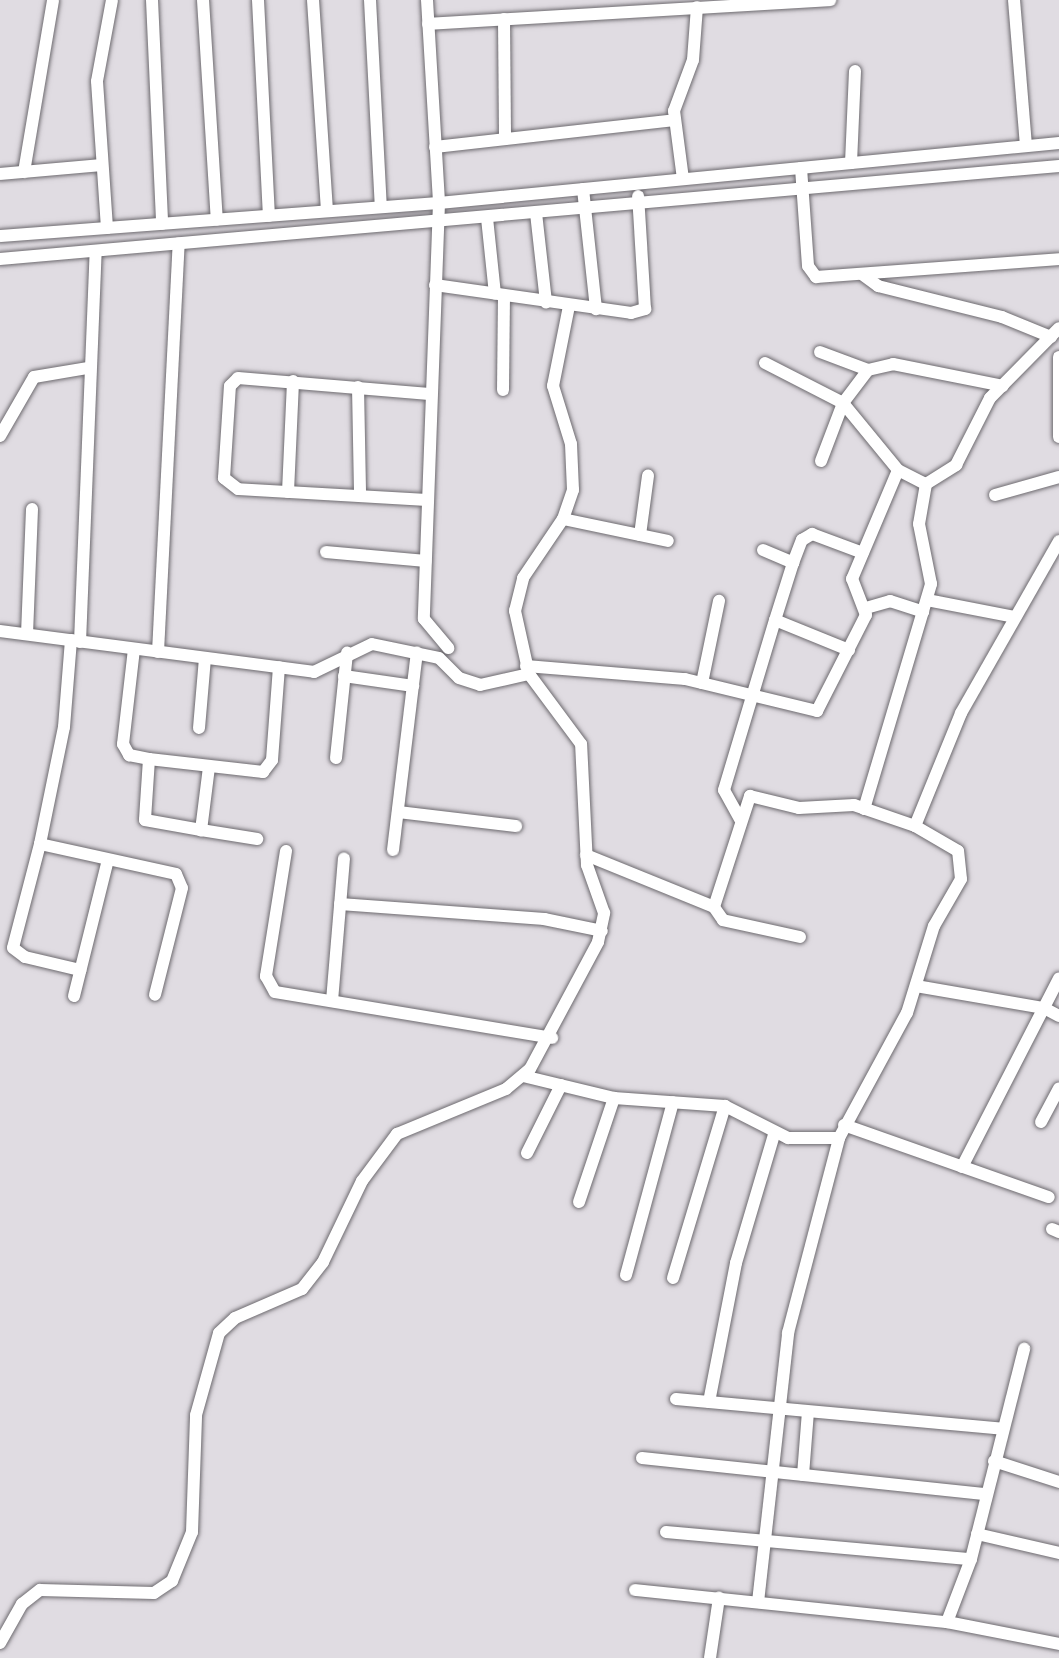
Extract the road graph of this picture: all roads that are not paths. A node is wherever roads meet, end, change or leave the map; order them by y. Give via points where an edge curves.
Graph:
1 (53, 0) edge
2 (112, 0) edge
3 (152, 0) edge
4 (203, 0) edge
5 (258, 0) edge
6 (313, 0) edge
7 (370, 0) edge
8 (427, 0) edge
9 (830, 0) edge
10 (1014, 0) edge
11 (672, 4) edge
12 (697, 7) junction
13 (504, 19) junction
14 (428, 24) junction
15 (855, 71) dead end
16 (674, 120) junction
17 (505, 139) junction
18 (1054, 143) edge
19 (1026, 146) junction
20 (435, 147) junction
21 (928, 155) junction
22 (866, 161) junction
23 (851, 163) junction
24 (102, 165) junction
25 (1055, 166) edge
26 (801, 167) junction
27 (24, 172) junction
28 (0, 174) edge
29 (929, 177) junction
30 (683, 179) junction
31 (868, 181) junction
32 (637, 184) junction
33 (802, 187) junction
34 (583, 189) junction
35 (439, 203) junction
36 (639, 203) junction
37 (381, 207) junction
38 (584, 208) junction
39 (327, 211) junction
40 (536, 213) junction
41 (269, 216) junction
42 (487, 218) junction
43 (217, 219) junction
44 (438, 222) junction
45 (162, 224) junction
46 (107, 228) junction
47 (0, 236) edge
48 (179, 244) junction
49 (96, 251) junction
50 (0, 259) edge
51 (1059, 259) edge
52 (863, 275) junction
53 (435, 285) junction
54 (500, 295) junction
55 (546, 302) junction
56 (569, 306) junction
57 (596, 309) junction
58 (1055, 333) edge
59 (820, 352) dead end
60 (1059, 357) edge
61 (765, 363) dead end
62 (88, 368) junction
63 (868, 370) junction
64 (293, 381) junction
65 (1003, 386) junction
66 (358, 387) junction
67 (503, 390) dead end
68 (429, 394) junction
69 (843, 403) junction
70 (0, 436) edge
71 (1059, 437) edge
72 (821, 461) dead end
73 (898, 470) junction
74 (648, 476) dead end
75 (1059, 477) edge
76 (926, 484) junction
77 (288, 492) junction
78 (995, 495) dead end
79 (360, 496) junction
80 (428, 500) junction
81 (32, 509) dead end
82 (563, 519) junction
83 (640, 535) junction
84 (668, 541) dead end
85 (1059, 541) edge
86 (763, 550) dead end
87 (326, 552) dead end
88 (863, 553) junction
89 (426, 561) junction
90 (793, 563) junction
91 (719, 601) dead end
92 (925, 606) junction
93 (866, 608) junction
94 (1015, 617) junction
95 (775, 620) junction
96 (0, 632) edge
97 (27, 634) junction
98 (75, 641) junction
99 (448, 648) dead end
100 (134, 649) junction
101 (849, 650) junction
102 (158, 652) junction
103 (417, 652) junction
104 (346, 653) junction
105 (205, 658) junction
106 (279, 667) junction
107 (528, 670) junction
108 (344, 676) junction
109 (702, 683) junction
110 (413, 686) junction
111 (754, 698) junction
112 (199, 728) dead end
113 (336, 758) dead end
114 (149, 759) junction
115 (209, 767) junction
116 (864, 809) junction
117 (398, 812) junction
118 (740, 819) junction
119 (516, 826) dead end
120 (915, 827) junction
121 (201, 830) junction
122 (257, 839) dead end
123 (40, 844) junction
124 (393, 850) dead end
125 (286, 851) dead end
126 (586, 855) junction
127 (344, 859) dead end
128 (108, 860) junction
129 (340, 904) junction
130 (714, 907) junction
131 (603, 931) junction
132 (800, 937) dead end
133 (80, 970) junction
134 (1059, 978) edge
135 (916, 986) junction
136 (155, 995) dead end
137 (74, 996) dead end
138 (332, 1001) junction
139 (1044, 1008) junction
140 (1059, 1016) edge
141 (552, 1038) junction
142 (523, 1076) junction
143 (561, 1085) junction
144 (1059, 1088) edge
145 (614, 1098) junction
146 (673, 1102) junction
147 (725, 1106) junction
148 (1041, 1122) dead end
149 (844, 1125) junction
150 (774, 1135) junction
151 (839, 1138) junction
152 (527, 1153) dead end
153 (962, 1167) junction
154 (1049, 1197) dead end
155 (579, 1202) dead end
156 (626, 1275) dead end
157 (673, 1278) dead end
158 (1024, 1349) dead end
159 (676, 1399) dead end
160 (709, 1402) junction
161 (779, 1409) junction
162 (808, 1412) junction
163 (1003, 1429) junction
164 (642, 1458) dead end
165 (994, 1461) junction
166 (772, 1472) junction
167 (803, 1475) junction
168 (1059, 1482) edge
169 (986, 1494) junction
170 (666, 1532) dead end
171 (977, 1534) junction
172 (764, 1540) junction
173 (1059, 1553) edge
174 (971, 1559) junction
175 (635, 1590) dead end
176 (719, 1598) junction
177 (758, 1602) junction
178 (947, 1622) junction
179 (0, 1643) edge
180 (1059, 1644) edge
181 (710, 1658) edge

1 - 27 street
2 - 24 street via 97,81
3 - 45 street
4 - 43 street
5 - 41 street
6 - 39 street
7 - 37 street
8 - 14 street
9 - 12 street
10 - 19 street
11 - 12 street
11 - 13 street
12 - 16 street via 693,60
13 - 14 street
13 - 17 street
14 - 20 street
15 - 23 street
16 - 17 street
16 - 30 street
17 - 20 street
18 - 19 street
18 - 25 street
19 - 21 street
20 - 35 street
21 - 22 street
21 - 29 street
22 - 23 street
22 - 31 street
23 - 26 street
24 - 27 street
24 - 46 street
25 - 29 street
26 - 30 street
26 - 33 street
27 - 28 street
29 - 31 street
30 - 32 street
31 - 33 street
32 - 34 street
32 - 36 street
33 - 36 street
33 - 52 street via 811,273
34 - 35 street
34 - 38 street
35 - 37 street
35 - 44 street
36 - 38 street
36 - 57 street via 649,305 631,313
37 - 39 street
38 - 40 street
38 - 57 street
39 - 41 street
40 - 42 street
40 - 55 street
41 - 43 street
42 - 44 street
42 - 54 street
43 - 45 street
44 - 48 street
44 - 53 street
45 - 46 street
46 - 47 street
48 - 49 street
48 - 102 street
49 - 50 street
49 - 62 street
51 - 52 street
52 - 58 street via 878,286
53 - 54 street
53 - 68 street
54 - 55 street
54 - 67 street
55 - 56 street
56 - 57 street
56 - 82 street via 553,386 575,478
58 - 65 street
59 - 63 street
60 - 71 street
61 - 69 street
62 - 70 street via 34,377
62 - 98 street
63 - 65 street via 893,364
63 - 69 street
64 - 66 street
64 - 77 street
64 - 77 street via 233,380 224,478 230,488
65 - 76 street via 956,465
66 - 68 street
66 - 79 street
68 - 80 street
69 - 72 street
69 - 73 street
73 - 76 street
73 - 88 street
74 - 83 street
75 - 78 street
76 - 92 street via 919,524 931,575
77 - 79 street
79 - 80 street
80 - 89 street
81 - 97 street
82 - 83 street
82 - 107 street via 517,593 516,626
83 - 84 street
85 - 94 street
86 - 90 street
87 - 89 street
88 - 90 street via 812,534 802,540
88 - 93 street via 852,587
89 - 99 street via 424,619
90 - 95 street
91 - 109 street
92 - 93 street via 890,601
92 - 94 street
92 - 116 street
93 - 101 street
94 - 120 street via 961,713
95 - 101 street
95 - 111 street
96 - 97 street
97 - 98 street
98 - 100 street
98 - 123 street via 64,727
100 - 102 street
100 - 114 street via 123,744 129,755
101 - 111 street via 817,710
102 - 105 street
103 - 104 street via 372,644
103 - 107 street via 439,658 459,678 480,685
103 - 110 street
104 - 106 street via 323,671
104 - 108 street
105 - 106 street
105 - 112 street
106 - 115 street via 268,768 255,773
107 - 109 street
107 - 126 street via 581,744
108 - 110 street
108 - 113 street
109 - 111 street
110 - 117 street
111 - 118 street via 724,790
114 - 115 street
114 - 121 street via 145,820
115 - 121 street
116 - 118 street via 791,807 755,795 746,799
116 - 120 street
117 - 119 street
117 - 124 street
118 - 130 street
120 - 135 street via 958,850 963,867 930,936
121 - 122 street
123 - 128 street
123 - 133 street via 13,948 25,957
125 - 138 street via 267,984 275,992
126 - 130 street
126 - 131 street via 604,913
127 - 129 street
128 - 133 street
128 - 136 street via 171,871 181,881
129 - 131 street via 544,919
129 - 138 street
130 - 132 street via 723,920
131 - 141 street
133 - 137 street
134 - 139 street
135 - 139 street
135 - 149 street
138 - 141 street
139 - 140 street
139 - 153 street
141 - 142 street
142 - 143 street
142 - 179 street via 397,1134 362,1181 307,1283 234,1318 219,1334 195,1422 192,1532 172,1581 154,1592 40,1590 22,1604
143 - 145 street
143 - 152 street
144 - 148 street
145 - 146 street
145 - 155 street
146 - 147 street
146 - 156 street
147 - 150 street
147 - 157 street
149 - 151 street
149 - 153 street
150 - 151 street
150 - 160 street via 734,1270
151 - 161 street via 788,1332
153 - 154 street
158 - 163 street
159 - 160 street
160 - 161 street
161 - 162 street
161 - 166 street
162 - 163 street
162 - 167 street
163 - 165 street
164 - 166 street
165 - 168 street
165 - 169 street
166 - 167 street
166 - 172 street
167 - 169 street
169 - 171 street
170 - 172 street
171 - 173 street
171 - 174 street
172 - 174 street
172 - 177 street
174 - 178 street
175 - 176 street
176 - 177 street
176 - 181 street
177 - 178 street
178 - 180 street

